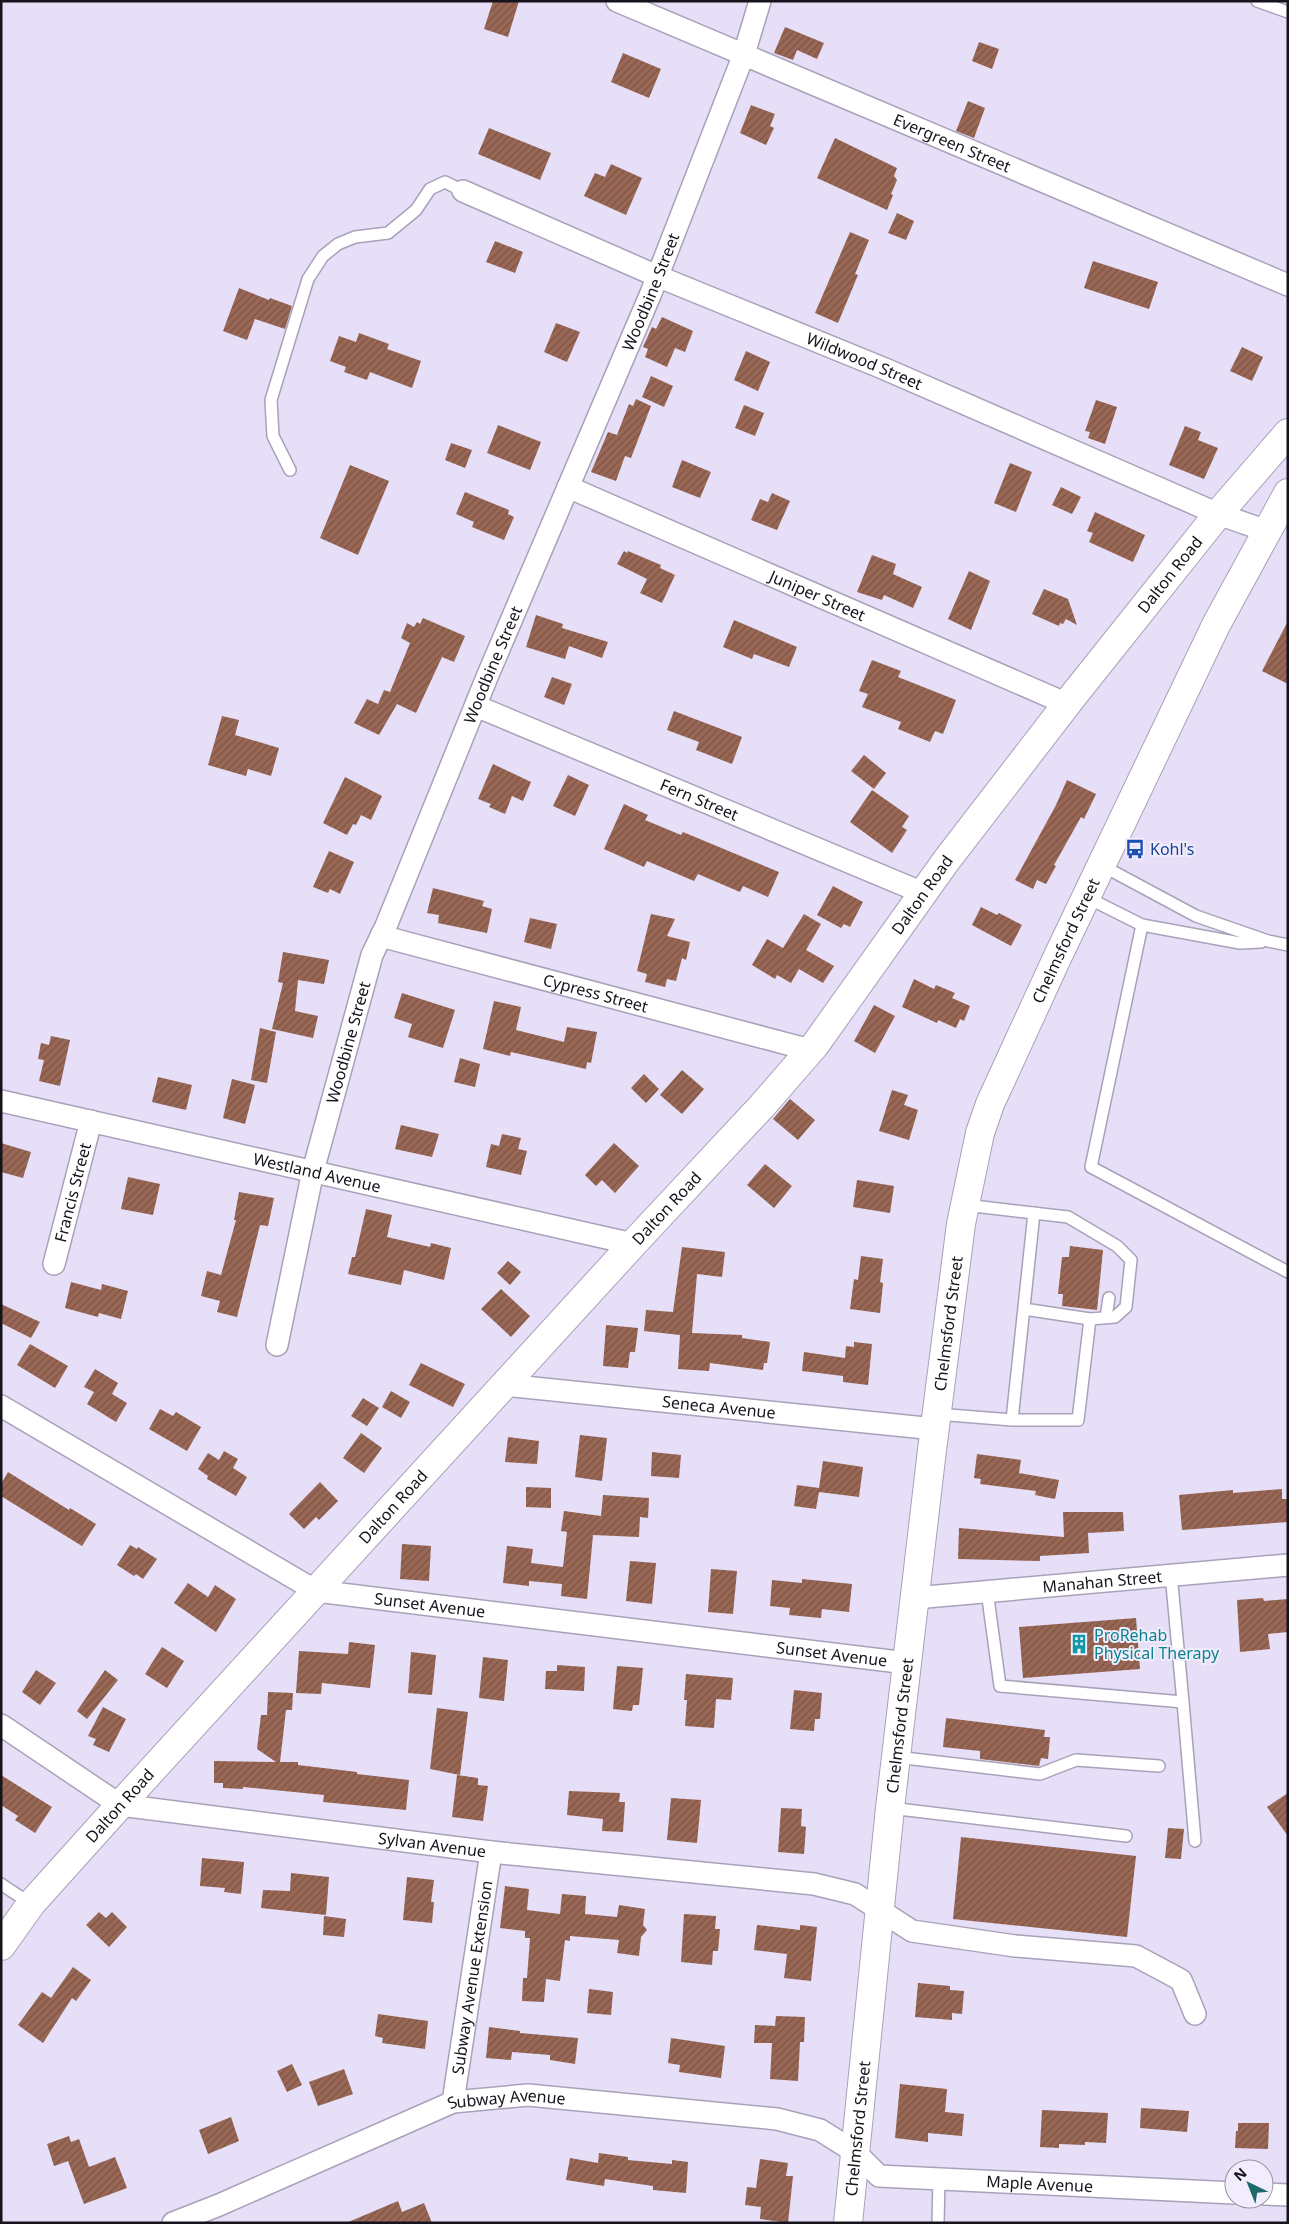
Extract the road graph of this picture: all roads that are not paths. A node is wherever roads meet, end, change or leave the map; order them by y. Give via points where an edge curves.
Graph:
1 (617, 1) edge
2 (760, 1) edge
3 (1258, 1) edge
4 (1288, 12) edge
5 (744, 54) junction
6 (463, 191) joint
7 (657, 276) junction
8 (1288, 285) edge
9 (1288, 433) edge
10 (290, 470) dead end
11 (568, 487) junction
12 (1288, 494) edge
13 (1218, 514) junction
14 (1267, 531) junction
15 (1067, 704) junction
16 (476, 706) junction
17 (1101, 865) junction
18 (923, 893) junction
19 (1086, 897) junction
20 (1142, 925) junction
21 (381, 936) junction
22 (1268, 941) junction
23 (1288, 946) edge
24 (810, 1050) junction
25 (1, 1101) edge
26 (91, 1121) junction
27 (313, 1171) junction
28 (965, 1205) junction
29 (1034, 1213) junction
30 (633, 1244) junction
31 (1117, 1246) junction
32 (1115, 1259) dead end
33 (54, 1264) dead end
34 (1288, 1272) edge
35 (1109, 1298) dead end
36 (1024, 1309) junction
37 (1106, 1318) junction
38 (1090, 1319) junction
39 (277, 1345) dead end
40 (504, 1384) junction
41 (1, 1406) edge
42 (1012, 1420) junction
43 (936, 1422) junction
44 (1288, 1565) edge
45 (1171, 1574) junction
46 (316, 1591) junction
47 (987, 1591) junction
48 (915, 1598) junction
49 (907, 1663) junction
50 (1183, 1702) junction
51 (1, 1725) edge
52 (896, 1757) junction
53 (1158, 1766) dead end
54 (120, 1805) junction
55 (890, 1808) junction
56 (1126, 1836) dead end
57 (1195, 1841) dead end
58 (491, 1852) junction
59 (1, 1884) edge
60 (31, 1904) junction
61 (880, 1912) junction
62 (1, 1946) edge
63 (1195, 2014) dead end
64 (453, 2102) junction
65 (855, 2152) junction
66 (939, 2179) junction
67 (1224, 2192) edge
68 (1274, 2194) edge
69 (1288, 2195) edge
70 (173, 2223) edge
71 (848, 2223) edge
72 (938, 2223) edge

1 - 5 street, Evergreen Street
2 - 5 street, Woodbine Street
3 - 4 lane
5 - 7 street, Woodbine Street
5 - 8 street, Evergreen Street
6 - 7 street, Wildwood Street
6 - 10 lane via 444,182 430,189 416,210 399,226 388,233 355,237 338,244 323,256 308,279 271,400 273,436
7 - 11 street, Woodbine Street
7 - 13 street, Wildwood Street via 885,368
9 - 13 street, Dalton Road
11 - 15 street, Juniper Street
11 - 16 street, Woodbine Street
12 - 14 street, Chelmsford Street
13 - 14 street, Wildwood Street
13 - 15 street, Dalton Road
14 - 17 street, Chelmsford Street via 1216,625
15 - 18 street, Dalton Road
16 - 18 street, Fern Street
16 - 21 street, Woodbine Street
17 - 19 street, Chelmsford Street
17 - 22 lane via 1196,916
18 - 24 street, Dalton Road
19 - 20 lane
19 - 28 street, Chelmsford Street via 990,1104 980,1133
20 - 22 lane via 1240,943
20 - 34 lane via 1091,1167
21 - 24 street, Cypress Street
21 - 27 street, Woodbine Street via 372,955
22 - 23 lane
24 - 30 street, Dalton Road
25 - 26 street, Westland Avenue
26 - 27 street, Westland Avenue
26 - 33 street, Francis Street
27 - 30 street, Westland Avenue
27 - 39 street, Woodbine Street
28 - 29 lane
28 - 43 street, Chelmsford Street
29 - 31 lane via 1068,1217
29 - 36 lane
30 - 40 street, Dalton Road
31 - 32 lane
31 - 37 lane via 1131,1260 1126,1307 1115,1317
35 - 37 lane
36 - 38 lane
36 - 42 lane
37 - 38 lane
38 - 42 lane via 1078,1420
40 - 43 street, Seneca Avenue
40 - 46 street, Dalton Road
41 - 46 street, Sunset Avenue
42 - 43 lane
43 - 48 street, Chelmsford Street
44 - 45 street, Manahan Street
45 - 47 street, Manahan Street
45 - 50 lane
46 - 49 street, Sunset Avenue
46 - 54 street, Dalton Road
47 - 48 street, Manahan Street
47 - 50 lane via 1000,1686
48 - 49 street, Chelmsford Street
49 - 52 street, Chelmsford Street
50 - 57 lane
51 - 54 street, Sylvan Avenue
52 - 53 lane via 1040,1774 1076,1760
52 - 55 street, Chelmsford Street
54 - 58 street, Sylvan Avenue
54 - 60 street, Dalton Road
55 - 56 lane
55 - 61 street, Chelmsford Street
58 - 61 street, Sylvan Avenue via 814,1884 855,1894
58 - 64 street, Subway Avenue Extension
59 - 60 lane
60 - 62 street, Dalton Road
61 - 63 street, Sylvan Avenue via 912,1931 1015,1946 1136,1956 1182,1980
61 - 65 street, Chelmsford Street
64 - 65 street, Subway Avenue via 528,2095 777,2119 820,2130
64 - 70 street, Subway Avenue
65 - 66 street, Maple Avenue via 879,2176
65 - 71 street, Chelmsford Street
66 - 67 street, Maple Avenue
66 - 72 lane
68 - 69 street

